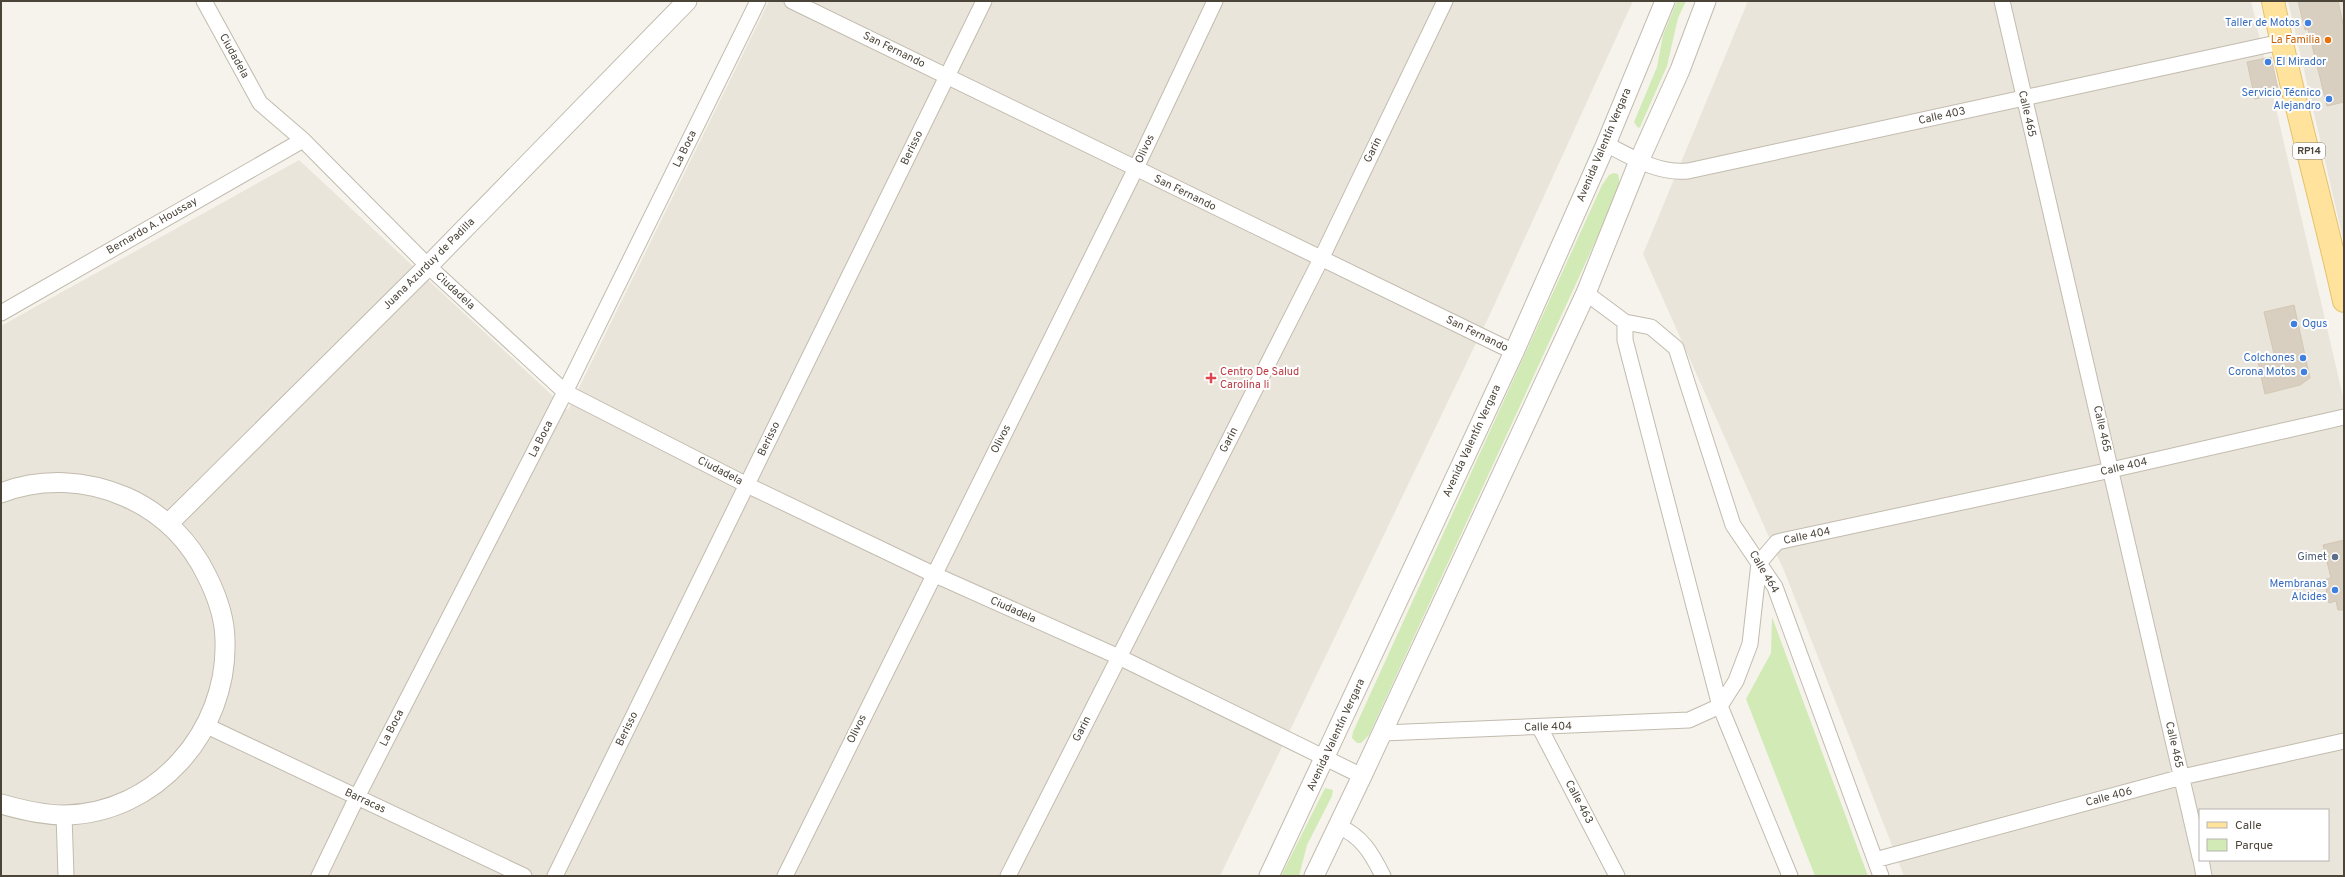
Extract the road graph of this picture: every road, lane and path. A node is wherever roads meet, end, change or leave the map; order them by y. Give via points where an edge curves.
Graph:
1 (204, 1) edge
2 (687, 1) edge
3 (758, 1) edge
4 (792, 1) edge
5 (984, 1) edge
6 (1215, 1) edge
7 (1444, 1) edge
8 (1664, 1) edge
9 (1706, 1) edge
10 (2002, 1) edge
11 (2274, 1) edge
12 (2281, 42) junction
13 (947, 76) junction
14 (2023, 98) junction
15 (303, 140) junction
16 (1606, 144) junction
17 (1639, 161) junction
18 (1136, 168) junction
19 (2339, 246) edge
20 (1320, 259) junction
21 (428, 266) junction
22 (2343, 291) edge
23 (1586, 293) junction
24 (1, 313) edge
25 (1625, 322) junction
26 (1514, 352) junction
27 (565, 392) junction
28 (2344, 417) edge
29 (2112, 470) junction
30 (747, 485) junction
31 (1, 493) edge
32 (168, 524) junction
33 (1759, 563) junction
34 (933, 574) junction
35 (1118, 657) junction
36 (1720, 706) junction
37 (207, 726) junction
38 (1540, 728) junction
39 (1383, 733) junction
40 (2344, 741) edge
41 (1324, 760) junction
42 (1362, 776) junction
43 (2182, 777) junction
44 (357, 797) junction
45 (1, 804) edge
46 (64, 815) junction
47 (1338, 826) junction
48 (2199, 854) edge
49 (1875, 860) junction
50 (2200, 861) edge
51 (66, 876) edge
52 (319, 876) edge
53 (524, 876) edge
54 (555, 876) edge
55 (785, 876) edge
56 (1008, 876) edge
57 (1269, 876) edge
58 (1314, 876) edge
59 (1384, 876) edge
60 (1617, 876) edge
61 (1790, 876) edge
62 (1881, 876) edge
63 (2204, 876) edge

1 - 15 street, Ciudadela via 260,103
2 - 21 street, Juana Azurduy de Padilla
3 - 27 street, La Boca
4 - 13 street, San Fernando
5 - 13 street, Berisso
6 - 18 street, Olivos
7 - 20 street, Garin
8 - 16 street, Avenida Valentín Vergara
9 - 17 street via 1680,70
10 - 14 street, Calle 465
11 - 12 main road, RP14
12 - 14 street, Calle 403
12 - 19 main road, RP14
13 - 18 street, San Fernando
13 - 30 street, Berisso
14 - 17 street, Calle 403 via 1688,171 1670,171
14 - 29 street, Calle 465
15 - 21 street, Ciudadela
15 - 24 street, Bernardo A. Houssay
16 - 17 street, Calle 403
16 - 26 street, Avenida Valentín Vergara
17 - 23 street
18 - 20 street, San Fernando
18 - 34 street, Olivos
19 - 22 main road, RP14
20 - 26 street, San Fernando
20 - 35 street, Garin
21 - 27 street, Ciudadela
21 - 32 street, Juana Azurduy de Padilla
23 - 25 street, Calle 464
23 - 39 street
25 - 33 street, Calle 464 via 1651,327 1676,348 1733,525
25 - 36 street via 1625,340
26 - 41 street, Avenida Valentín Vergara
27 - 30 street, Ciudadela
27 - 44 street, La Boca
28 - 29 street, Calle 404
29 - 33 street, Calle 404 via 1777,542
29 - 43 street, Calle 465
30 - 34 street, Ciudadela
30 - 54 street, Berisso
31 - 32 street via 47,482 80,484 112,491 142,504
32 - 37 street via 198,557 217,597 226,640 222,685
33 - 36 street via 1750,644 1736,681
33 - 49 street, Calle 464 via 1775,587
34 - 35 street, Ciudadela
34 - 55 street, Olivos
35 - 41 street, Ciudadela
35 - 56 street, Garin
36 - 38 street, Calle 404 via 1689,720
36 - 61 street
37 - 44 street, Barracas
37 - 46 street via 187,756 167,775 132,799 99,810
38 - 39 street, Calle 404
38 - 60 street, Calle 463
39 - 42 street
40 - 43 street, Calle 406
41 - 42 street, Ciudadela
41 - 57 street, Avenida Valentín Vergara
42 - 47 street
43 - 48 street, Calle 465
43 - 49 street, Calle 406
44 - 52 street, La Boca
44 - 53 street, Barracas
45 - 46 street via 27,812
46 - 51 street
47 - 58 street
47 - 59 street via 1348,830 1363,843
49 - 62 street, Calle 464
50 - 63 street, Calle 465

